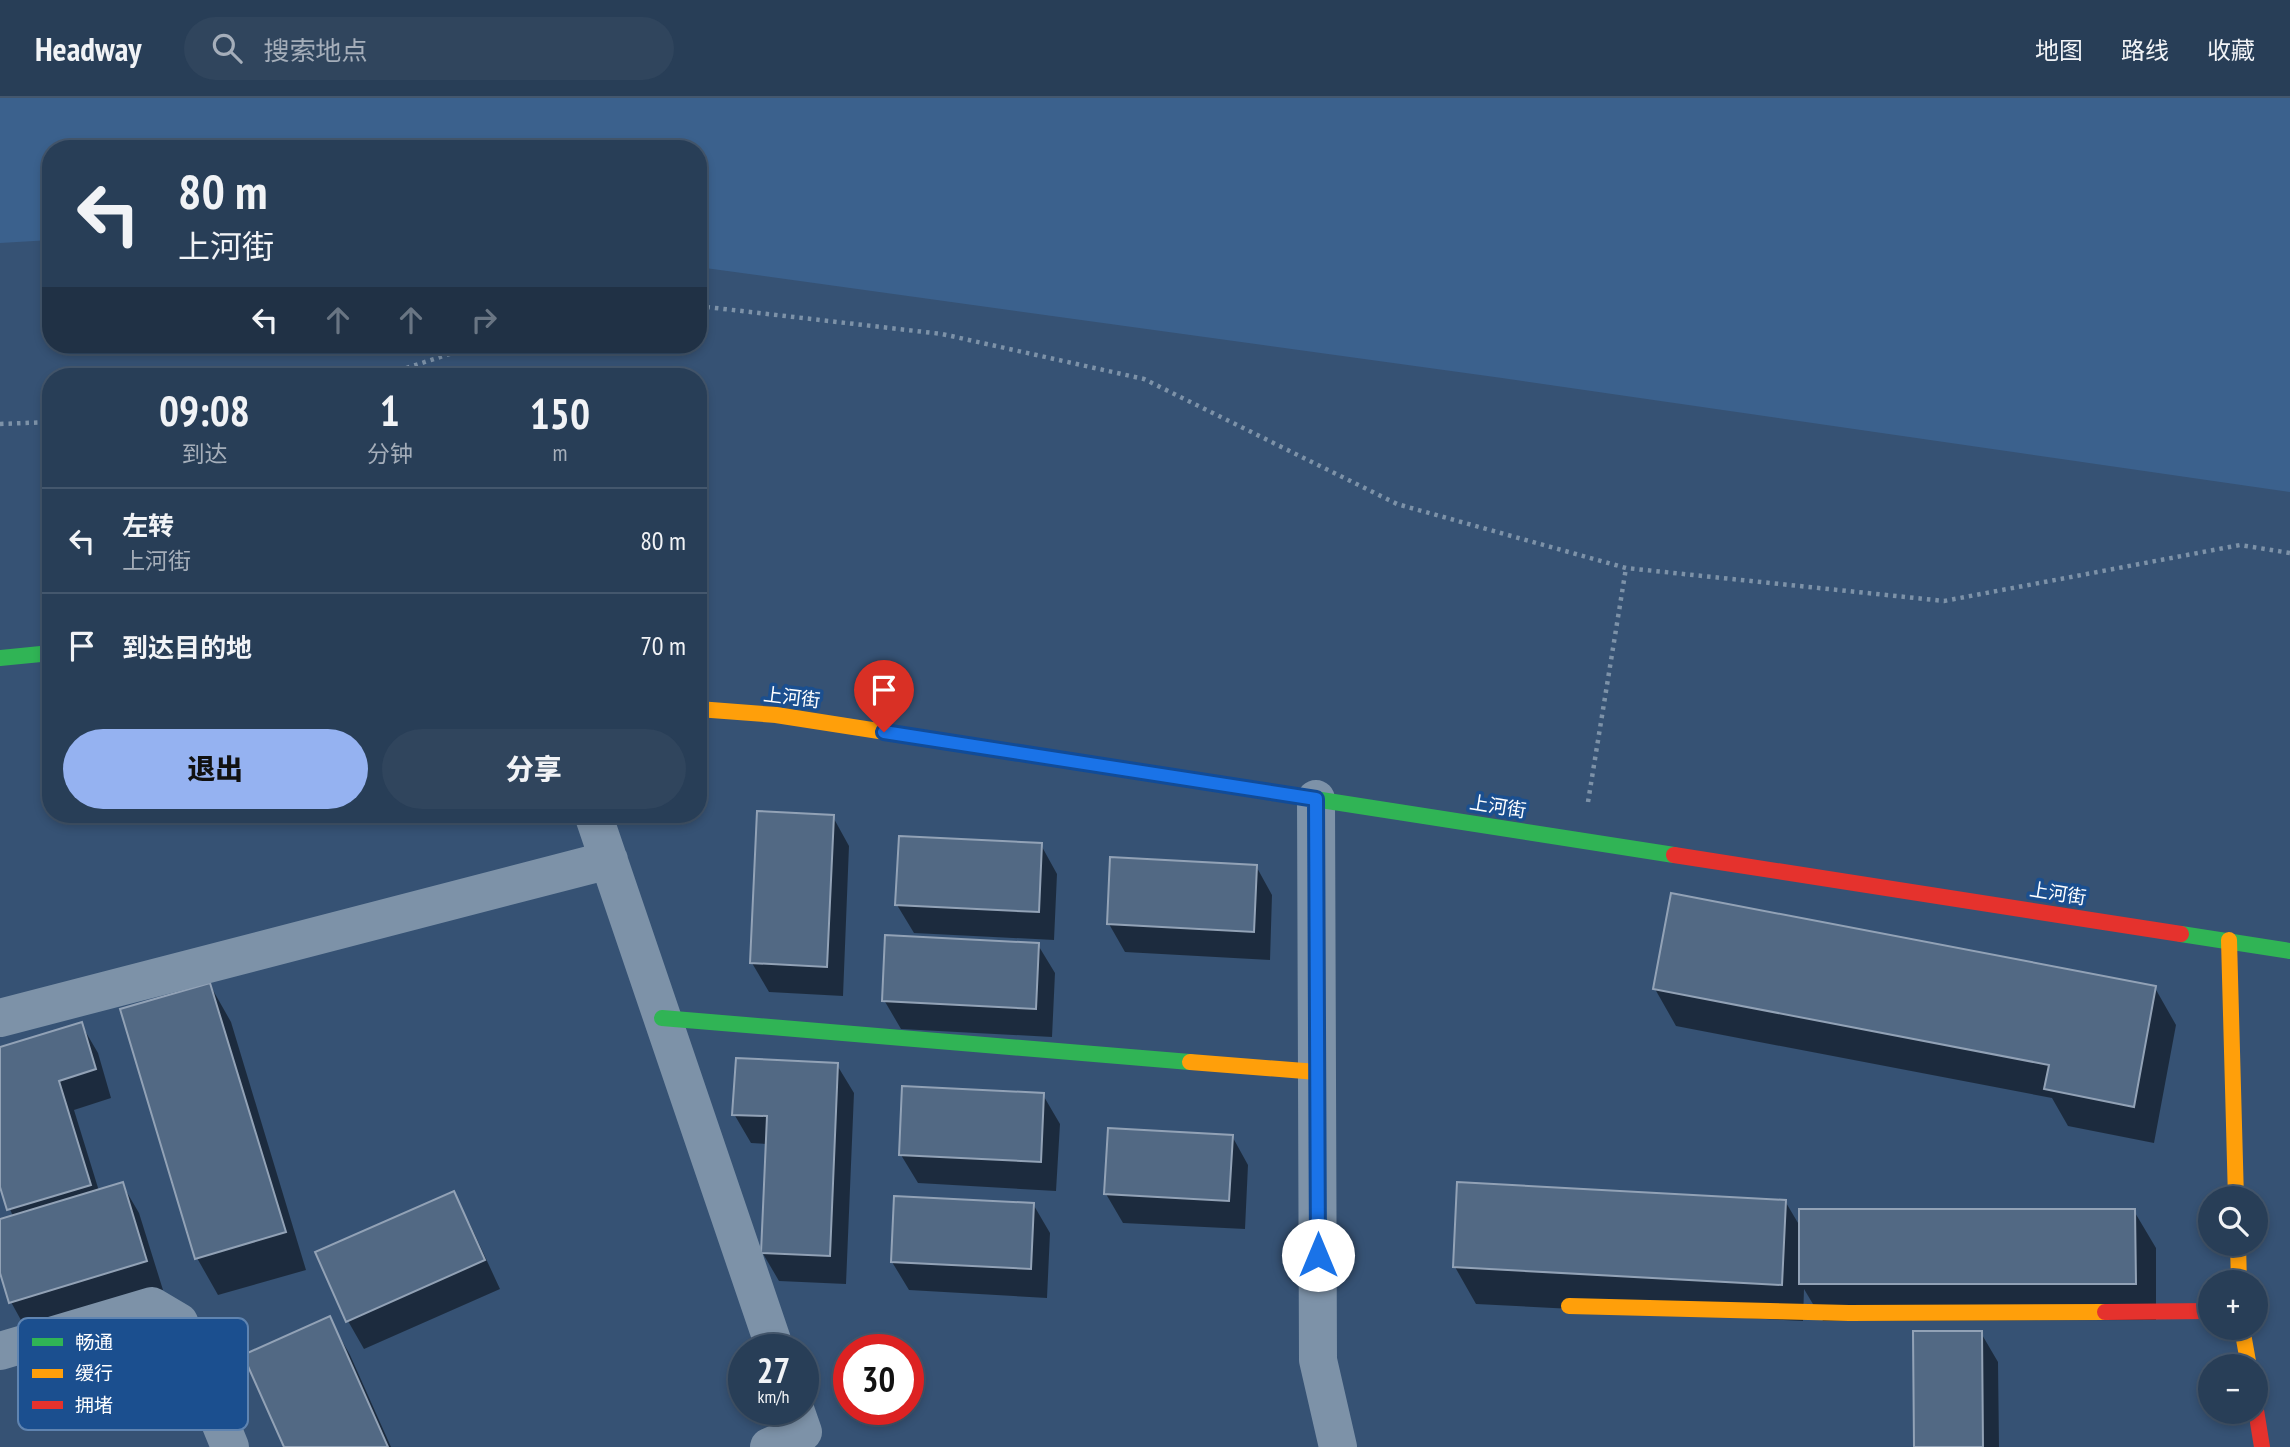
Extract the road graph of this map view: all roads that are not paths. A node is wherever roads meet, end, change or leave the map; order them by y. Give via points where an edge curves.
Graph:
1 (42, 654) edge
2 (0, 658) edge
3 (707, 710) edge
4 (1316, 799) junction
5 (596, 823) edge
6 (609, 860) junction
7 (2229, 940) junction
8 (2290, 951) edge
9 (0, 1018) edge
10 (662, 1018) junction
11 (1317, 1072) junction
12 (2236, 1186) edge
13 (1569, 1306) dead end
14 (2198, 1311) edge
15 (111, 1318) edge
16 (172, 1318) edge
17 (770, 1334) edge
18 (18, 1346) edge
19 (0, 1351) edge
20 (2258, 1424) edge
21 (794, 1425) edge
22 (223, 1430) edge
23 (230, 1447) edge
24 (769, 1447) edge
25 (1338, 1447) edge
26 (2262, 1447) edge

1 - 2 street
3 - 4 street, 上河街 via 776,715
4 - 7 street, 上河街
4 - 11 street
5 - 6 street
6 - 9 street
6 - 10 street
7 - 8 street, 上河街
7 - 12 street
10 - 11 street
10 - 17 street
11 - 25 street via 1318,1360
13 - 14 street via 1849,1313
15 - 16 street via 152,1306
18 - 19 street
20 - 26 street
21 - 24 street
22 - 23 street

